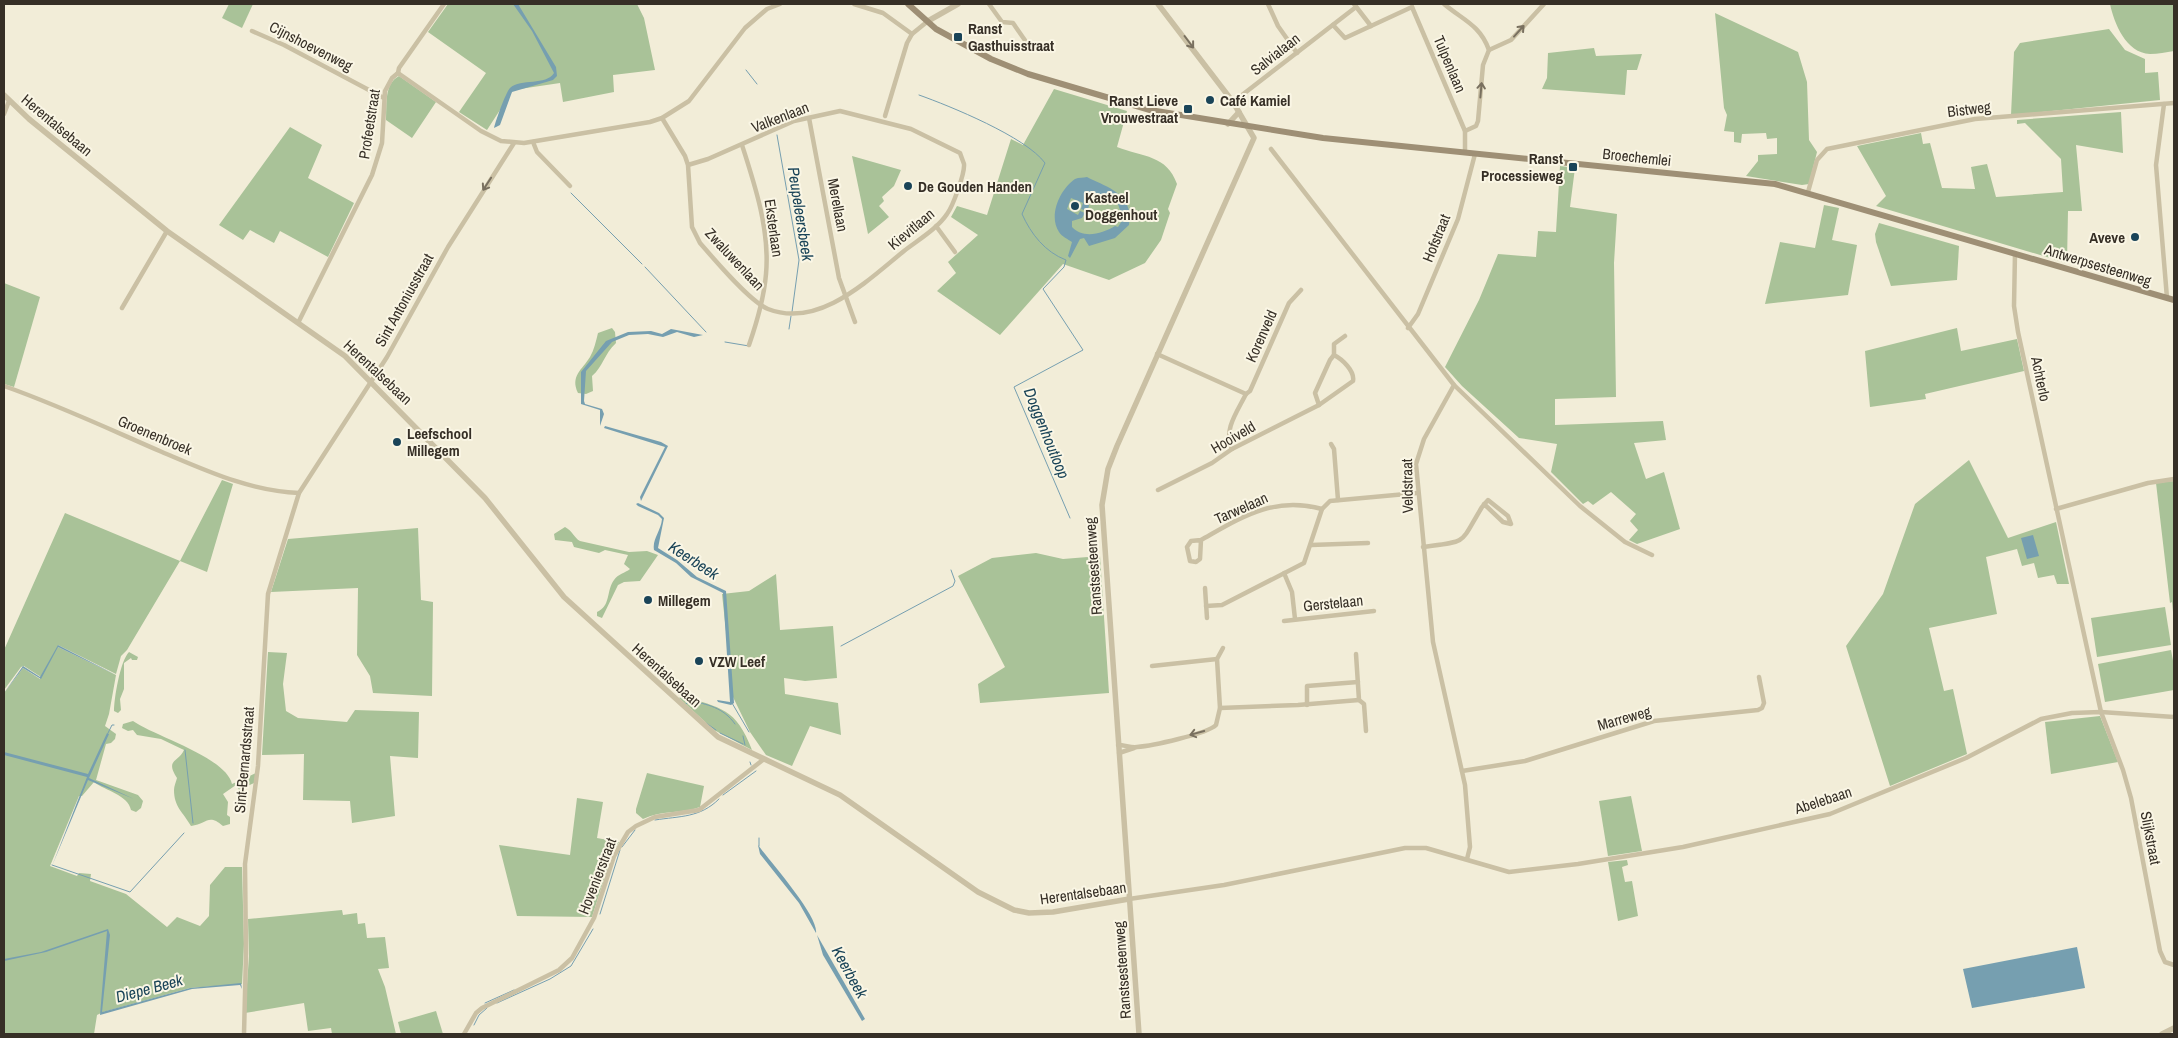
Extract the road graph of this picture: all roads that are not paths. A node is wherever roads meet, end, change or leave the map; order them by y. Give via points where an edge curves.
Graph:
1 (444, 4) edge
2 (780, 4) edge
3 (854, 4) edge
4 (908, 4) edge
5 (958, 4) edge
6 (989, 4) edge
7 (1158, 4) edge
8 (1268, 4) edge
9 (1444, 4) edge
10 (1544, 4) edge
11 (1355, 6) edge
12 (1412, 6) edge
13 (928, 21) junction
14 (1333, 25) junction
15 (1371, 26) junction
16 (252, 31) dead end
17 (912, 34) junction
18 (1031, 49) dead end
19 (1489, 50) junction
20 (1297, 53) junction
21 (398, 73) junction
22 (4, 95) edge
23 (384, 98) junction
24 (9, 101) junction
25 (1233, 102) junction
26 (2174, 102) edge
27 (2164, 104) junction
28 (1239, 112) junction
29 (4, 114) edge
30 (662, 118) junction
31 (809, 118) junction
32 (884, 119) junction
33 (1228, 124) junction
34 (1248, 128) junction
35 (1466, 131) junction
36 (533, 142) junction
37 (514, 143) junction
38 (742, 145) junction
39 (1271, 150) dead end
40 (1465, 152) junction
41 (1475, 154) junction
42 (688, 164) junction
43 (570, 186) dead end
44 (1808, 192) junction
45 (936, 226) junction
46 (168, 230) junction
47 (955, 252) dead end
48 (2015, 253) junction
49 (1301, 290) dead end
50 (845, 296) junction
51 (2171, 299) edge
52 (761, 304) junction
53 (122, 308) dead end
54 (855, 322) dead end
55 (298, 323) junction
56 (1408, 328) junction
57 (1345, 336) dead end
58 (749, 345) dead end
59 (1157, 354) junction
60 (1334, 355) junction
61 (372, 382) junction
62 (1454, 385) junction
63 (4, 386) edge
64 (1246, 394) junction
65 (1320, 405) junction
66 (1331, 444) dead end
67 (1232, 449) junction
68 (2174, 479) edge
69 (1158, 490) dead end
70 (299, 493) junction
71 (1417, 493) junction
72 (1338, 500) junction
73 (1484, 504) junction
74 (1322, 509) junction
75 (2056, 509) junction
76 (1200, 540) junction
77 (1368, 543) dead end
78 (1311, 545) junction
79 (1423, 547) junction
80 (1652, 555) dead end
81 (1284, 573) junction
82 (1206, 588) dead end
83 (1206, 606) junction
84 (1374, 611) dead end
85 (1207, 618) dead end
86 (1295, 619) junction
87 (1284, 621) dead end
88 (1223, 648) dead end
89 (1356, 654) dead end
90 (1217, 658) junction
91 (1152, 666) dead end
92 (1759, 677) dead end
93 (1358, 682) junction
94 (1359, 700) junction
95 (1307, 704) junction
96 (1220, 708) junction
97 (2101, 712) junction
98 (2174, 717) edge
99 (1366, 731) dead end
100 (1118, 745) junction
101 (1134, 748) junction
102 (1119, 752) junction
103 (764, 759) junction
104 (1462, 770) junction
105 (1467, 859) junction
106 (1129, 899) junction
107 (2174, 964) edge
108 (2173, 1029) edge
109 (244, 1034) edge
110 (464, 1034) edge
111 (1139, 1034) edge
112 (2162, 1034) edge

1 - 21 street, Profeetstraat
2 - 30 street via 767,9 745,28 689,101
3 - 17 street via 883,14
4 - 13 main road, Broechemlei
5 - 13 street
6 - 18 street via 1002,22 1013,24
7 -> 25 street, Ranstsesteenweg
8 - 20 street via 1278,26
9 - 19 street via 1484,36
19 -> 10 street via 1511,40
11 - 14 street, Salvialaan
11 - 15 street
12 - 15 street
12 - 35 street, Tulpenlaan
13 - 17 street
13 - 33 main road, Broechemlei via 970,49 1028,74 1150,110
14 - 15 street via 1345,38
14 - 20 street, Salvialaan
16 - 23 street, Cijnshoevenweg
17 - 32 street via 905,47
35 -> 19 street via 1476,126 1478,121 1483,65
20 - 25 street, Salvialaan
21 - 23 street, Profeetstraat via 388,84
21 - 37 street via 481,131
22 - 24 street, Herentalsebaan
23 - 55 street, Profeetstraat via 382,143 372,175
24 - 29 street
24 - 46 street, Herentalsebaan
25 - 28 street, Ranstsesteenweg
26 - 27 street, Bistweg
27 - 44 street, Bistweg via 1975,119 1827,149 1817,160
27 - 51 street via 2156,165
28 - 33 street
28 - 34 street, Ranstsesteenweg
30 - 36 street
30 - 42 street, Zwaluwenlaan
31 - 32 street, Valkenlaan via 840,111
31 - 38 street, Valkenlaan via 794,121
31 - 50 street, Merellaan
32 - 45 street, Kievitlaan via 960,153 964,165 954,200 948,214
33 - 34 main road, Broechemlei
34 - 40 main road, Broechemlei
34 - 59 street, Ranstsesteenweg via 1256,140
35 - 40 street
36 - 37 street
36 - 43 street via 537,152
37 -> 61 street, Sint Antoniusstraat via 448,247
38 - 42 street, Valkenlaan via 708,160
38 - 52 street, Eksterlaan via 766,245
39 - 56 street
40 - 41 main road, Broechemlei
41 - 44 main road, Broechemlei via 1775,184
41 - 56 street, Hofstraat via 1458,219 1418,314
42 - 52 street, Zwaluwenlaan via 694,235
44 - 48 main road, Broechemlei
45 - 47 street
45 - 50 street, Kievitlaan
46 - 53 street
46 - 55 street, Herentalsebaan
48 - 51 main road, Antwerpsesteenweg
48 - 75 street, Achterlo via 2014,306 2018,332
49 - 64 street, Korenveld via 1289,303
50 - 52 street, Kievitlaan via 808,312 780,312
50 - 54 street
52 - 58 street, Eksterlaan
55 - 61 street, Herentalsebaan via 345,356
56 - 62 street
57 - 60 street via 1334,344
59 - 64 street
59 - 100 street, Ranstsesteenweg via 1112,459 1102,505
60 - 65 street via 1315,393
60 - 65 street, Hooiveld via 1341,358 1353,374 1353,381
61 - 70 street, Sint Antoniusstraat
61 - 103 street, Herentalsebaan via 485,498 570,603 708,730
62 - 71 street, Veldstraat via 1418,454
62 - 80 street via 1580,506 1625,542
63 - 70 street, Groenenbroek via 55,404 224,478 268,490
64 - 67 street, Korenveld via 1227,435
65 - 67 street, Hooiveld
66 - 72 street
67 - 69 street, Hooiveld via 1212,463
68 - 75 street via 2148,483
70 - 109 street, Sint-Bernardsstraat via 268,602 258,766 245,864
71 - 72 street
71 - 79 street, Veldstraat
72 - 74 street
73 - 73 street via 1503,522 1511,524 1508,516 1492,501
73 - 79 street via 1464,539
74 - 76 street, Tarwelaan via 1301,504 1268,507
74 - 78 street
75 - 97 street, Achterlo
76 - 76 street, Tarwelaan via 1188,544 1190,561 1200,559
77 - 78 street
78 - 81 street via 1304,563
79 - 104 street, Veldstraat via 1436,663
81 - 83 street via 1222,605
81 - 86 street, Gerstelaan via 1292,592
82 - 83 street
83 - 85 street
84 - 86 street, Gerstelaan
86 - 87 street, Gerstelaan
88 - 90 street
89 - 93 street
90 - 91 street
90 - 96 street
92 - 104 street, Marreweg via 1764,703 1758,710 1654,722 1525,761
93 - 94 street
93 - 95 street via 1307,686
94 - 95 street
94 - 99 street via 1364,704
95 - 96 street
96 -> 101 street via 1212,729
97 - 98 street, Abelebaan
97 - 105 street, Abelebaan via 2041,719 1966,758 1830,814 1758,832 1673,849 1509,872
97 - 107 street, Slijkstraat via 2131,798 2160,951 2165,962
100 - 101 street
100 - 102 street, Ranstsesteenweg
101 - 102 street
102 - 106 street, Ranstsesteenweg
103 - 106 street, Herentalsebaan via 840,795 978,892 1014,910 1053,912
103 - 110 street, Hovenierstraat via 700,810 655,817 628,832 614,856 601,903 586,936 567,964 482,1008
104 - 105 street, Veldstraat via 1470,847
105 - 106 street, Herentalsebaan via 1426,848 1397,849 1224,885
106 - 111 street, Ranstsesteenweg
108 - 112 street

